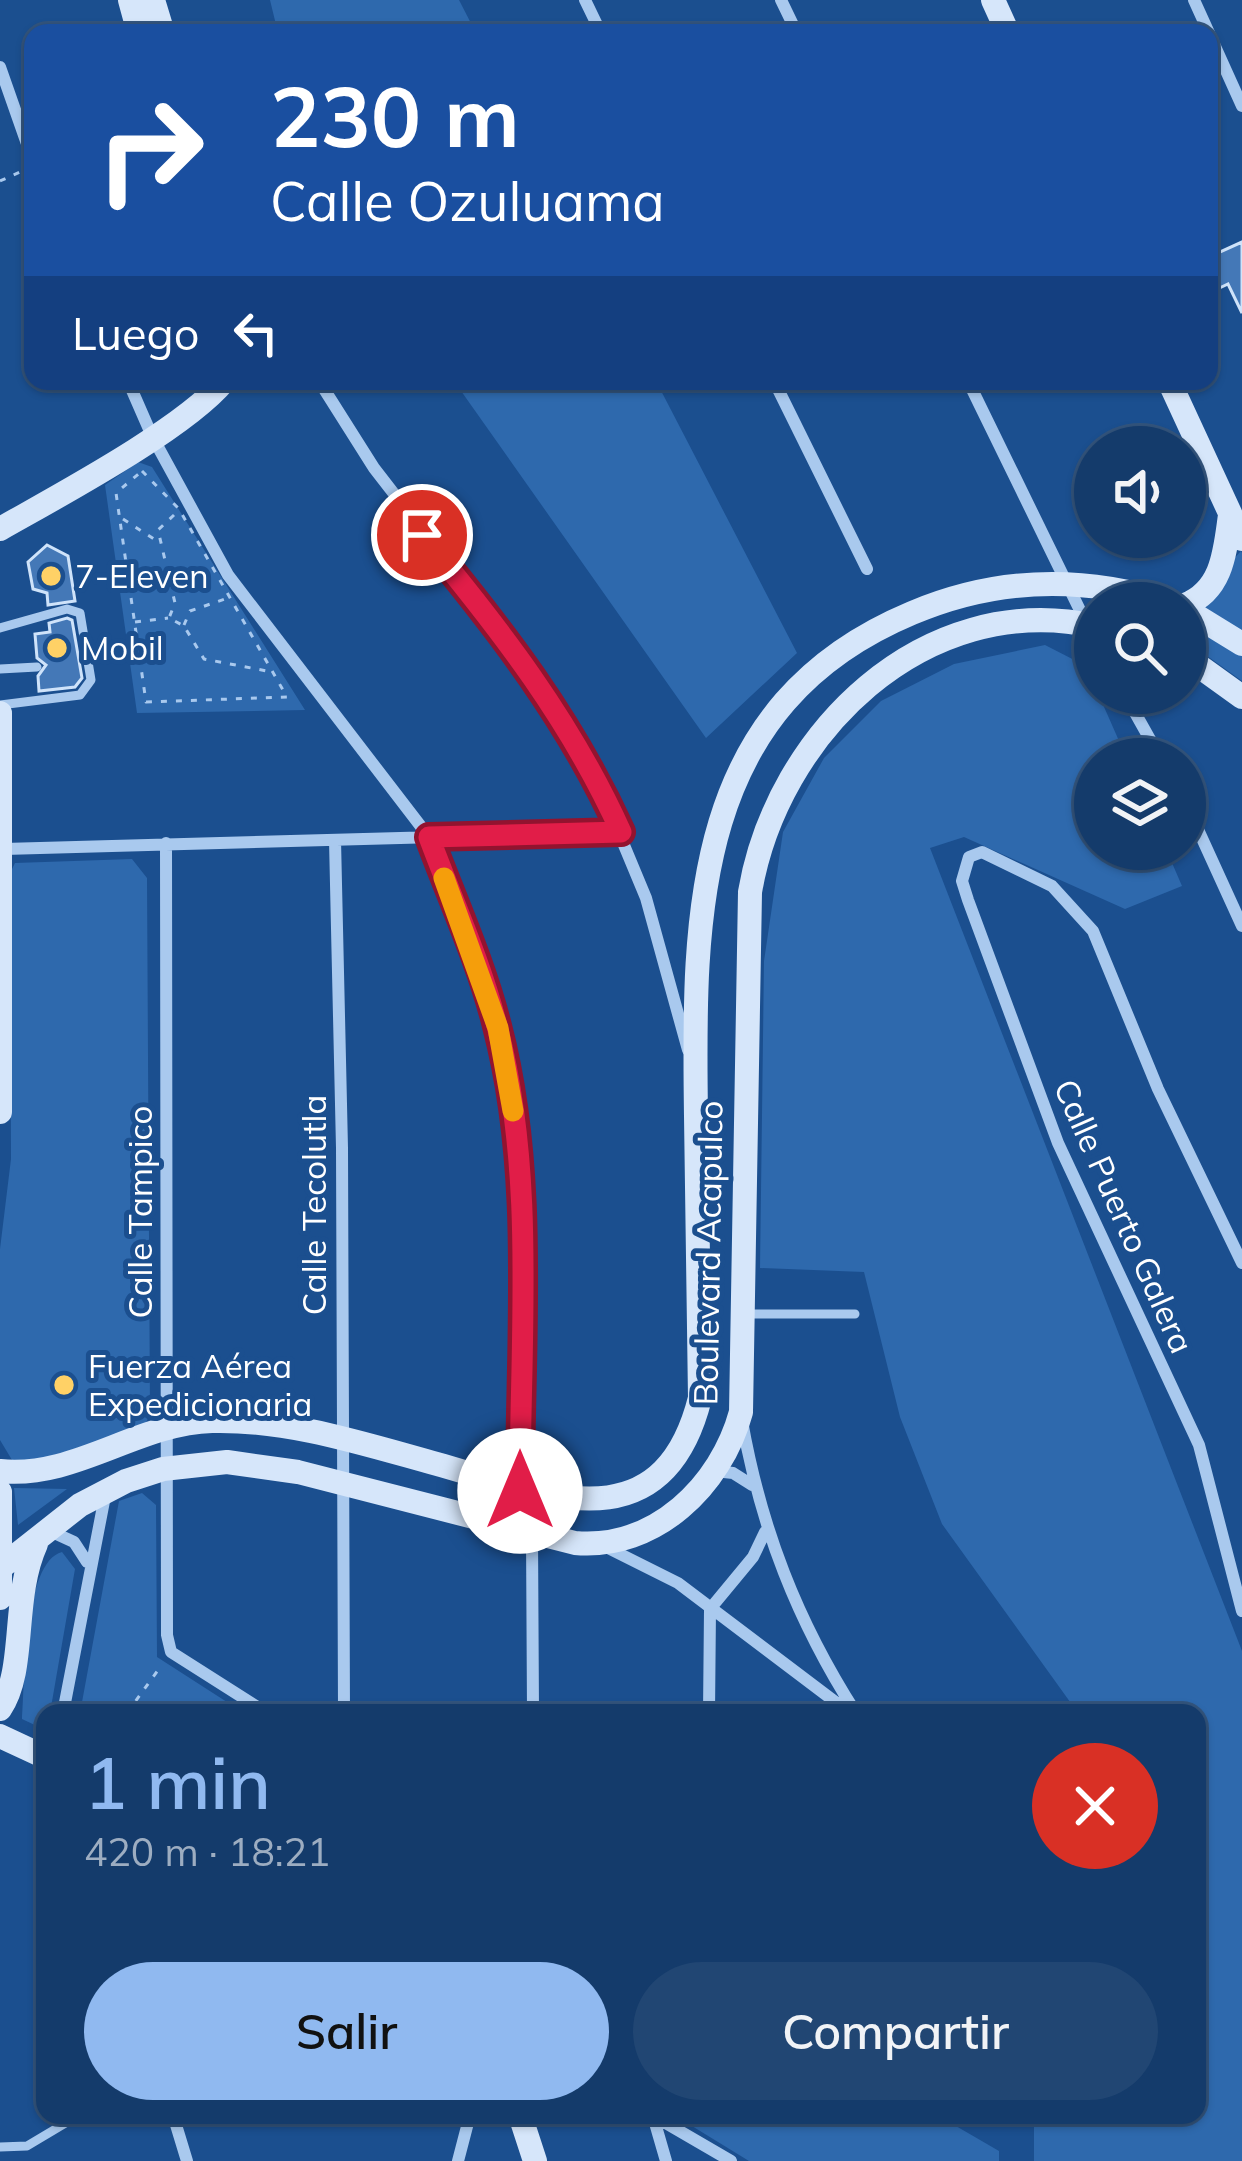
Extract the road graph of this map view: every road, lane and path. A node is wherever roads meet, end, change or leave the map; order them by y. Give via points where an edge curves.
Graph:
1 (1218, 53) edge
2 (0, 68) edge
3 (1225, 69) junction
4 (1218, 72) edge
5 (1242, 106) edge
6 (24, 138) edge
7 (132, 390) edge
8 (217, 390) edge
9 (326, 390) edge
10 (778, 390) edge
11 (972, 390) edge
12 (1173, 390) edge
13 (152, 436) junction
14 (38, 508) junction
15 (179, 509) junction
16 (1230, 513) junction
17 (120, 518) junction
18 (0, 529) edge
19 (1242, 538) edge
20 (162, 544) junction
21 (0, 553) edge
22 (867, 569) dead end
23 (1066, 582) junction
24 (1074, 584) edge
25 (1206, 593) edge
26 (1074, 597) edge
27 (230, 598) junction
28 (175, 604) junction
29 (190, 610) junction
30 (170, 618) junction
31 (1206, 621) edge
32 (134, 622) junction
33 (184, 626) junction
34 (0, 628) edge
35 (1074, 628) edge
36 (1242, 644) edge
37 (37, 667) dead end
38 (0, 669) edge
39 (1206, 671) edge
40 (274, 672) junction
41 (1242, 697) edge
42 (0, 709) edge
43 (621, 832) junction
44 (429, 837) junction
45 (335, 840) junction
46 (166, 843) junction
47 (1206, 847) edge
48 (4, 849) junction
49 (1242, 926) edge
50 (695, 1076) junction
51 (0, 1112) edge
52 (1242, 1263) edge
53 (743, 1313) junction
54 (855, 1314) dead end
55 (741, 1412) junction
56 (168, 1425) junction
57 (340, 1438) junction
58 (163, 1469) junction
59 (0, 1471) edge
60 (661, 1471) junction
61 (715, 1471) junction
62 (346, 1486) junction
63 (753, 1486) junction
64 (520, 1491) junction
65 (0, 1492) edge
66 (106, 1492) junction
67 (766, 1532) junction
68 (43, 1533) junction
69 (532, 1535) junction
70 (603, 1546) junction
71 (88, 1563) junction
72 (1, 1568) edge
73 (0, 1598) edge
74 (710, 1609) junction
75 (1242, 1612) edge
76 (171, 1652) junction
77 (64, 1704) edge
78 (133, 1704) edge
79 (253, 1704) edge
80 (344, 1704) edge
81 (533, 1704) edge
82 (709, 1704) edge
83 (841, 1704) edge
84 (848, 1704) edge
85 (0, 1709) edge
86 (0, 1736) edge
87 (36, 1753) edge
88 (64, 2124) edge
89 (176, 2124) edge
90 (468, 2124) edge
91 (523, 2124) edge
92 (655, 2124) edge
93 (667, 2124) edge
94 (0, 2147) edge
95 (187, 2161) edge
96 (458, 2161) edge
97 (535, 2161) edge
98 (666, 2161) edge
99 (730, 2161) edge

1 - 3 street
2 - 6 street
3 - 4 street
3 - 5 street
7 - 13 street
8 - 13 main road
9 - 43 street via 374,468 529,668 589,761
10 - 22 street
11 - 23 street
12 - 16 main road
13 - 14 main road
13 - 44 street via 228,575
14 - 18 main road
14 - 21 main road
15 - 17 path via 142,471 116,493
15 - 20 path via 158,530
15 - 27 path
16 - 19 main road
16 - 25 main road
17 - 20 path
17 - 32 path
20 - 28 path
23 - 24 main road
23 - 26 street
23 - 50 main road, Boulevard Acapulco via 1013,585 927,607 845,650 796,691 743,761 718,819 704,885
27 - 29 path
27 - 40 path
28 - 29 path
28 - 30 path
29 - 33 path
30 - 32 path
30 - 33 path
31 - 36 main road
32 - 40 path via 146,702 287,697
33 - 40 path via 204,659
34 - 42 lane via 74,610 84,619 91,680 80,695
35 - 53 main road, Boulevard Acapulco via 1033,622 956,637 880,676 820,730 767,819 750,892
37 - 38 lane
39 - 41 main road
42 - 48 main road
43 - 44 street
43 - 50 street
44 - 45 street
44 - 64 street via 498,1028 513,1103
45 - 46 street
45 - 57 street, Calle Tecolutla
46 - 48 street
46 - 56 street, Calle Tampico
47 - 49 street
48 - 51 main road
50 - 60 main road, Boulevard Acapulco via 700,1398 685,1441
52 - 75 street, Calle Puerto Galera via 1093,931 1052,886 982,851 964,866 968,900 1058,1143 1199,1445
53 - 54 lane
53 - 55 main road, Boulevard Acapulco
55 - 61 main road, Boulevard Acapulco
55 - 63 street
56 - 57 main road via 240,1421
56 - 58 street, Calle Tampico
56 - 59 main road via 48,1470
57 - 62 street, Calle Tecolutla
57 - 64 main road
58 - 62 main road via 262,1464
58 - 66 main road
58 - 76 street, Calle Tampico
60 - 61 main road
60 - 64 main road via 613,1498 558,1500
61 - 63 street
61 - 70 main road, Boulevard Acapulco via 671,1516
62 - 69 main road
62 - 80 street, Calle Tecolutla
63 - 67 street
65 - 72 main road
66 - 68 main road
66 - 71 street
67 - 74 street
67 - 84 street
68 - 71 street via 74,1542
68 - 72 main road
68 - 85 main road via 20,1584 13,1679
69 - 70 main road
69 - 81 street
70 - 74 street via 678,1583
71 - 77 street
72 - 73 main road
74 - 82 street
74 - 83 street
76 - 78 path
76 - 79 street
86 - 87 main road
88 - 94 lane via 27,2146
89 - 95 street
90 - 96 street
91 - 97 main road
92 - 98 street
93 - 99 street

